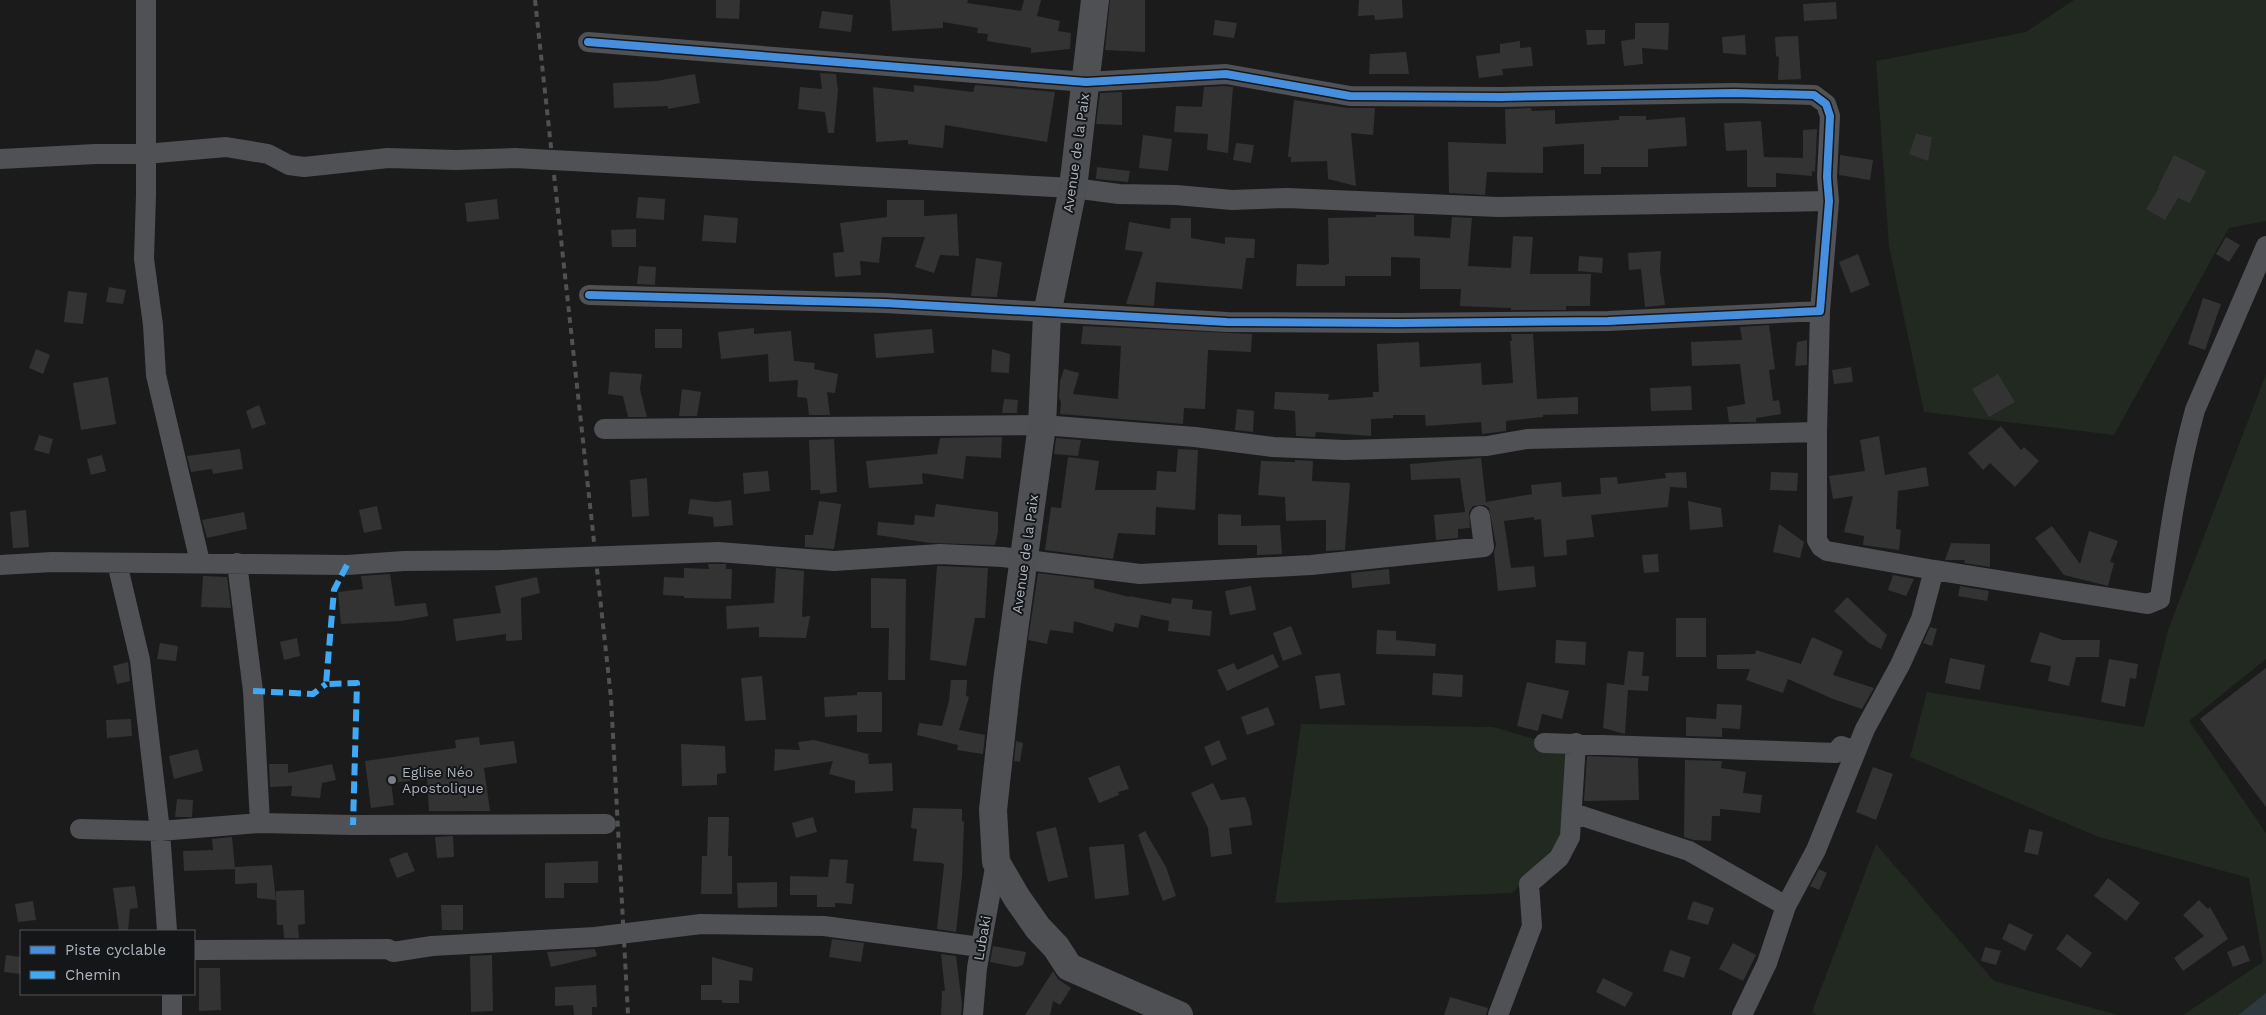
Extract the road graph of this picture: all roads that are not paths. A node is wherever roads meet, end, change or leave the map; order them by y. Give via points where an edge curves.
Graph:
1 (146, 0) edge
2 (1095, 0) edge
3 (588, 42) dead end
4 (1086, 82) junction
5 (146, 154) junction
6 (0, 159) edge
7 (1073, 188) junction
8 (1829, 201) junction
9 (2266, 246) edge
10 (589, 295) dead end
11 (1820, 310) junction
12 (1047, 314) junction
13 (1042, 425) junction
14 (604, 429) dead end
15 (1817, 432) junction
16 (1480, 516) dead end
17 (1024, 560) junction
18 (200, 562) junction
19 (117, 563) junction
20 (237, 563) junction
21 (0, 565) edge
22 (1934, 570) junction
23 (1544, 743) dead end
24 (1576, 743) junction
25 (1855, 751) junction
26 (1573, 814) junction
27 (260, 823) junction
28 (606, 824) dead end
29 (80, 830) dead end
30 (160, 831) junction
31 (996, 862) junction
32 (1786, 906) junction
33 (167, 930) edge
34 (980, 947) junction
35 (195, 950) edge
36 (172, 995) edge
37 (172, 1015) edge
38 (973, 1015) edge
39 (1179, 1015) edge
40 (1498, 1015) edge
41 (1742, 1015) edge

1 - 5 street
2 - 4 street, Avenue de la Paix
3 - 4 street
4 - 7 street, Avenue de la Paix
4 - 8 street via 1226,74 1350,96 1814,95 1826,104 1830,116
5 - 6 street
5 - 7 street via 226,147 268,154 289,165 304,167 388,158 515,158
5 - 18 street via 144,259 154,325 156,375
7 - 8 street via 1232,200 1287,198 1498,207
7 - 12 street, Avenue de la Paix
8 - 11 street
9 - 22 street via 2195,410 2168,539 2160,599 2148,604
10 - 12 street via 885,303
11 - 12 street via 1608,321 1400,323 1227,322
11 - 15 street
12 - 13 street, Avenue de la Paix
13 - 14 street
13 - 15 street via 1195,436 1273,447 1345,450 1487,446 1526,440
13 - 17 street, Avenue de la Paix
15 - 22 street via 1817,540 1821,547 1826,551
16 - 17 street via 1484,547 1311,565 1140,574
17 - 20 street via 940,554 834,561 718,552 347,565
17 - 31 street, Avenue de la Paix via 992,810
18 - 19 street
18 - 20 street
19 - 21 street
19 - 30 street via 140,660
20 - 27 street via 253,691
22 - 25 street via 1921,618 1900,666
23 - 24 street
24 - 25 street via 1836,753 1841,746
24 - 26 street
25 - 32 street via 1816,850
26 - 32 street via 1689,851
26 - 40 street via 1570,837 1559,858 1529,884 1532,926
27 - 28 street via 353,826
27 - 30 street
29 - 30 street
30 - 33 street
31 - 34 street, Lubaki
31 - 39 street, Avenue de la Paix via 1017,898 1069,967
32 - 41 street via 1767,963
34 - 35 street via 824,926 701,924 595,937 432,946 393,952 388,949
34 - 38 street, Lubaki
36 - 37 street

